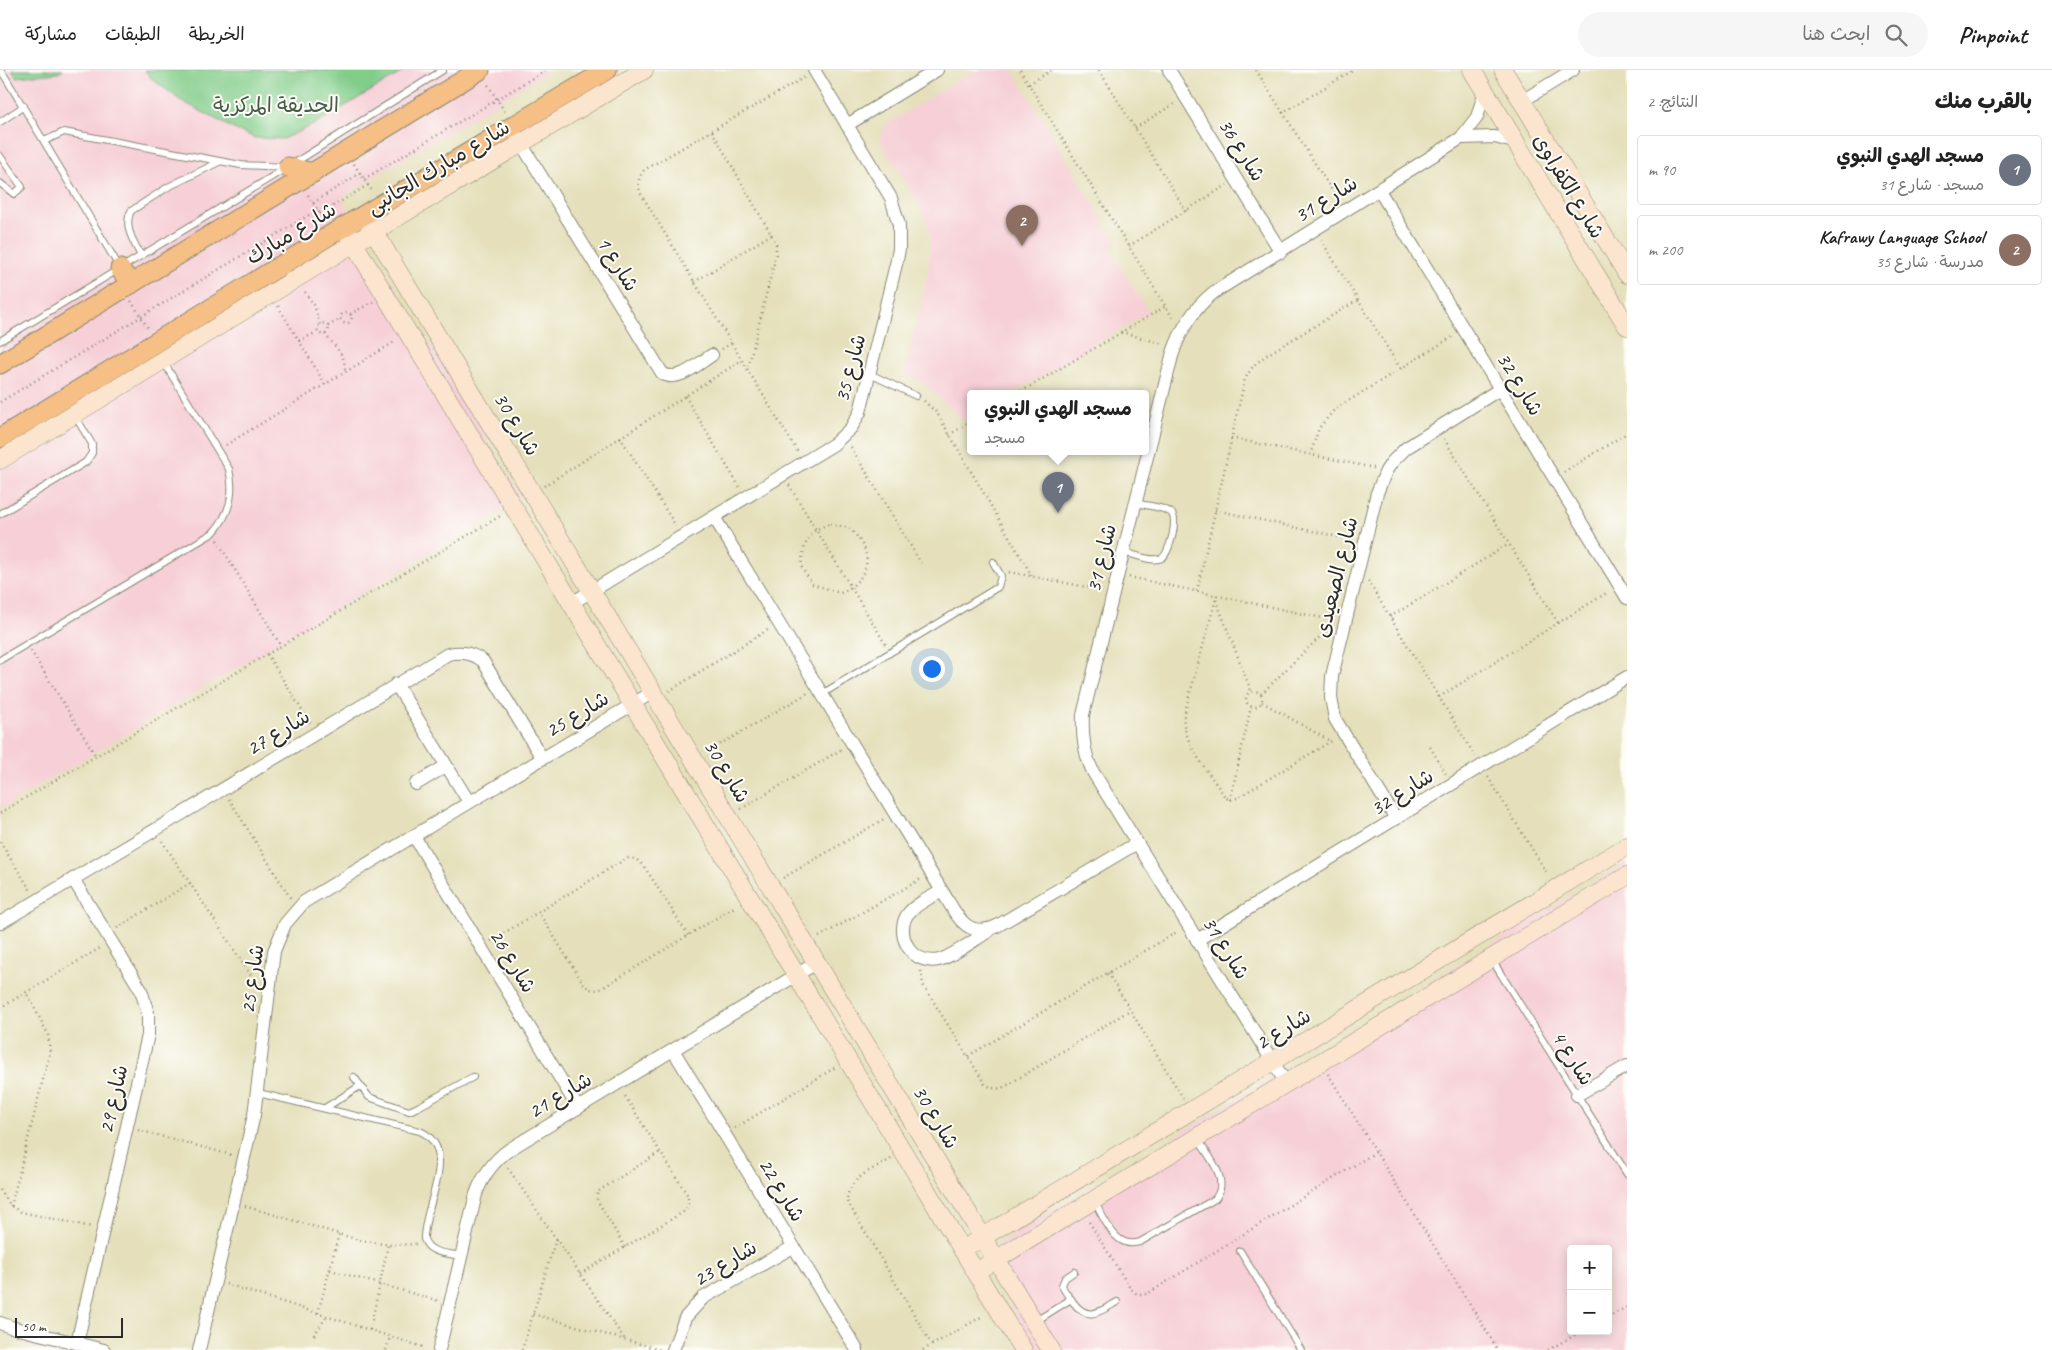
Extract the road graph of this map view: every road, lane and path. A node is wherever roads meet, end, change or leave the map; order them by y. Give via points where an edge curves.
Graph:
1 (1, 70) edge
2 (443, 70) edge
3 (479, 70) edge
4 (546, 70) edge
5 (607, 70) edge
6 (644, 70) edge
7 (937, 70) edge
8 (1020, 70) edge
9 (1052, 70) edge
10 (1099, 70) edge
11 (1169, 70) edge
12 (1256, 70) edge
13 (1354, 70) edge
14 (1472, 70) edge
15 (1504, 70) edge
16 (1573, 70) edge
17 (814, 71) edge
18 (1029, 84) junction
19 (1484, 91) junction
20 (1186, 97) junction
21 (496, 99) junction
22 (1522, 101) junction
23 (24, 106) junction
24 (1282, 113) junction
25 (0, 122) edge
26 (847, 124) junction
27 (512, 127) junction
28 (1135, 128) junction
29 (712, 131) junction
30 (1461, 138) junction
31 (44, 141) junction
32 (1517, 143) junction
33 (521, 144) junction
34 (346, 153) junction
35 (0, 156) edge
36 (221, 162) junction
37 (360, 173) junction
38 (300, 174) junction
39 (364, 179) junction
40 (1236, 179) junction
41 (0, 183) edge
42 (368, 185) junction
43 (1380, 190) junction
44 (313, 203) junction
45 (381, 205) junction
46 (317, 210) junction
47 (1186, 211) junction
48 (1345, 211) junction
49 (320, 214) junction
50 (364, 215) junction
51 (338, 230) junction
52 (1315, 230) junction
53 (374, 231) junction
54 (772, 233) junction
55 (354, 243) junction
56 (1129, 246) junction
57 (1281, 252) junction
58 (141, 256) junction
59 (1627, 274) edge
60 (125, 281) junction
61 (292, 281) junction
62 (694, 282) junction
63 (272, 294) junction
64 (386, 296) junction
65 (1358, 300) junction
66 (1166, 306) junction
67 (350, 314) junction
68 (140, 317) junction
69 (341, 319) junction
70 (320, 324) junction
71 (328, 326) junction
72 (1627, 326) edge
73 (1464, 329) junction
74 (1181, 331) junction
75 (317, 332) junction
76 (1121, 332) junction
77 (408, 333) junction
78 (325, 334) junction
79 (0, 341) edge
80 (299, 341) junction
81 (156, 342) junction
82 (1175, 347) junction
83 (712, 355) dead end
84 (163, 360) junction
85 (742, 360) junction
86 (0, 364) edge
87 (1400, 368) junction
88 (747, 369) junction
89 (345, 372) junction
90 (870, 374) junction
91 (325, 384) junction
92 (1500, 388) junction
93 (1024, 390) edge
94 (685, 396) junction
95 (916, 396) joint
96 (0, 402) edge
97 (75, 415) junction
98 (967, 424) edge
99 (1437, 428) junction
100 (1627, 432) edge
101 (949, 435) junction
102 (844, 436) junction
103 (620, 437) junction
104 (0, 438) edge
105 (1231, 438) junction
106 (218, 450) junction
107 (1149, 451) edge
108 (1148, 455) edge
109 (1310, 455) junction
110 (0, 460) edge
111 (804, 462) junction
112 (1386, 471) junction
113 (782, 475) junction
114 (1554, 478) junction
115 (533, 493) junction
116 (746, 498) junction
117 (1136, 503) junction
118 (514, 508) junction
119 (1215, 510) junction
120 (0, 514) edge
121 (714, 517) junction
122 (816, 531) junction
123 (213, 533) junction
124 (682, 536) junction
125 (1365, 543) junction
126 (1509, 544) junction
127 (1124, 552) junction
128 (993, 562) dead end
129 (921, 563) dead end
130 (1359, 566) junction
131 (998, 570) junction
132 (1118, 574) junction
133 (1032, 576) junction
134 (1619, 585) junction
135 (851, 587) junction
136 (592, 591) junction
137 (1197, 591) junction
138 (1113, 592) junction
139 (1216, 595) junction
140 (1627, 598) edge
141 (1216, 600) junction
142 (572, 603) junction
143 (1390, 617) junction
144 (779, 623) junction
145 (1558, 623) junction
146 (26, 644) junction
147 (281, 646) junction
148 (891, 652) junction
149 (267, 654) junction
150 (0, 660) edge
151 (1627, 677) edge
152 (396, 684) junction
153 (820, 691) junction
154 (1251, 691) junction
155 (1261, 694) junction
156 (655, 695) junction
157 (1439, 697) junction
158 (1262, 702) junction
159 (632, 704) junction
160 (1251, 707) junction
161 (316, 733) junction
162 (1343, 734) junction
163 (1331, 741) junction
164 (852, 743) junction
165 (1430, 747) dead end
166 (96, 756) junction
167 (542, 758) junction
168 (694, 760) junction
169 (446, 766) junction
170 (1482, 766) junction
171 (416, 784) dead end
172 (1453, 784) junction
173 (222, 789) junction
174 (1230, 800) junction
175 (469, 802) junction
176 (0, 813) edge
177 (894, 813) junction
178 (728, 816) junction
179 (1396, 819) junction
180 (155, 830) junction
181 (414, 836) junction
182 (0, 842) edge
183 (1137, 843) junction
184 (1627, 846) edge
185 (931, 873) junction
186 (1627, 876) edge
187 (73, 879) junction
188 (190, 883) junction
189 (770, 885) junction
190 (1557, 889) junction
191 (942, 891) junction
192 (750, 898) junction
193 (37, 900) junction
194 (297, 908) junction
195 (538, 911) junction
196 (0, 923) edge
197 (997, 926) junction
198 (1188, 926) junction
199 (688, 936) junction
200 (109, 938) junction
201 (1198, 940) junction
202 (806, 945) junction
203 (481, 947) junction
204 (1491, 959) junction
205 (928, 960) junction
206 (816, 963) junction
207 (1108, 973) junction
208 (796, 975) junction
209 (26, 992) junction
210 (268, 1002) junction
211 (0, 1008) edge
212 (1130, 1010) junction
213 (673, 1050) junction
214 (968, 1056) junction
215 (848, 1060) junction
216 (1272, 1062) junction
217 (1320, 1062) junction
218 (1627, 1066) edge
219 (473, 1076) dead end
220 (354, 1077) dead end
221 (1286, 1083) junction
222 (617, 1084) junction
223 (360, 1086) junction
224 (258, 1093) junction
225 (1577, 1095) junction
226 (325, 1108) junction
227 (578, 1108) junction
228 (1191, 1111) junction
229 (127, 1127) junction
230 (725, 1134) junction
231 (1197, 1137) junction
232 (660, 1152) junction
233 (903, 1152) junction
234 (1376, 1152) junction
235 (500, 1156) junction
236 (245, 1158) junction
237 (1627, 1174) edge
238 (0, 1190) edge
239 (234, 1202) junction
240 (1087, 1204) junction
241 (11, 1206) junction
242 (104, 1230) junction
243 (339, 1234) junction
244 (982, 1237) junction
245 (556, 1239) junction
246 (425, 1243) junction
247 (388, 1245) junction
248 (625, 1247) junction
249 (793, 1247) junction
250 (962, 1250) junction
251 (1240, 1251) dead end
252 (461, 1256) junction
253 (996, 1259) junction
254 (330, 1270) junction
255 (976, 1272) junction
256 (1074, 1272) dead end
257 (580, 1274) junction
258 (215, 1280) junction
259 (380, 1284) junction
260 (1071, 1299) junction
261 (1117, 1302) dead end
262 (450, 1304) junction
263 (1627, 1307) edge
264 (998, 1308) junction
265 (318, 1314) junction
266 (532, 1314) junction
267 (1612, 1315) edge
268 (327, 1316) junction
269 (1034, 1322) junction
270 (0, 1323) edge
271 (370, 1330) junction
272 (314, 1335) dead end
273 (1575, 1335) edge
274 (390, 1336) junction
275 (625, 1340) junction
276 (77, 1343) junction
277 (932, 1345) junction
278 (851, 1348) edge
279 (104, 1350) edge
280 (199, 1350) edge
281 (386, 1350) edge
282 (431, 1350) edge
283 (439, 1350) edge
284 (522, 1350) edge
285 (661, 1350) edge
286 (673, 1350) edge
287 (923, 1350) edge
288 (1023, 1350) edge
289 (1051, 1350) edge
290 (1301, 1350) edge
291 (1498, 1350) edge
292 (1548, 1350) edge

1 - 23 lane
2 - 38 lane
3 - 21 path
3 - 34 main road, شارع مبارك
4 - 21 path
5 - 27 main road, شارع مبارك
6 - 33 street, شارع مبارك الجانبى
7 - 26 street
8 - 18 path
9 - 18 path
10 - 28 path
11 - 20 street, شارع 36
12 - 24 path
13 - 24 path
14 - 19 street, شارع الكفراوى
15 - 22 street, شارع الكفراوى
16 - 22 street
17 - 26 street, شارع 35
17 - 29 path
18 - 56 path
19 - 30 street, شارع 31 via 1478,117
19 - 32 street, شارع الكفراوى
20 - 28 path
20 - 40 street, شارع 36
21 - 27 path
21 - 39 path
22 - 59 street, شارع الكفراوى
23 - 25 lane
23 - 31 lane
24 - 48 path
26 - 90 street, شارع 35 via 891,198 899,225 898,254
27 - 33 street, شارع 1
27 - 45 main road, شارع مبارك
28 - 47 path
29 - 54 path
29 - 62 path via 644,170 638,180 641,194
30 - 32 street via 1495,138
30 - 43 street, شارع 31
31 - 36 lane via 64,132
31 - 60 lane
32 - 72 street, شارع الكفراوى
33 - 53 street, شارع مبارك الجانبى
33 - 83 street, شارع 1 via 662,373 674,377
34 - 37 path
34 - 38 main road, شارع مبارك
35 - 41 lane via 22,187 14,194
36 - 38 lane
36 - 58 lane via 168,187 131,211 128,229
37 - 39 path
37 - 44 path
38 - 44 path
38 - 58 lane
38 - 60 main road, شارع مبارك
39 - 42 path
40 - 47 path
40 - 57 street, شارع 36
42 - 45 path
42 - 49 path
43 - 48 street, شارع 31
43 - 73 street, شارع 32
44 - 46 path
45 - 50 main road, شارع مبارك
46 - 49 path
46 - 68 path
47 - 56 path
48 - 52 street, شارع 31
49 - 51 path
50 - 51 main road, شارع مبارك
50 - 53 street, شارع 30
51 - 55 street
51 - 81 main road, شارع مبارك
52 - 57 street, شارع 31
52 - 65 path
53 - 55 street, شارع مبارك الجانبى
53 - 115 street, شارع 30
54 - 62 path
54 - 88 path via 776,255
55 - 61 street, شارع مبارك الجانبى
55 - 64 street
56 - 66 path
57 - 74 street, شارع 31 via 1213,293 1192,314
58 - 60 lane
60 - 68 path
60 - 79 lane
60 - 86 main road, شارع مبارك
61 - 63 street, شارع مبارك الجانبى
61 - 70 path via 310,298
62 - 85 path
63 - 80 path
63 - 84 street, شارع مبارك الجانبى
64 - 67 path
64 - 77 street
65 - 87 path
65 - 105 path via 1253,366 1242,387
66 - 74 path
66 - 76 path
67 - 69 path via 343,314
67 - 69 path via 350,322 345,323
68 - 81 path
68 - 96 path
69 - 71 path
70 - 71 path
70 - 75 path
71 - 78 path
73 - 87 path
73 - 92 street, شارع 32
74 - 82 street, شارع 31
75 - 78 path
75 - 80 path
76 - 82 path
76 - 93 path
77 - 89 path
77 - 118 street
78 - 89 path via 342,353
80 - 91 path
81 - 104 main road, شارع مبارك
82 - 107 street, شارع 31
84 - 97 street, شارع مبارك الجانبى
84 - 106 lane
85 - 88 path
85 - 94 path
87 - 109 path via 1335,409 1319,428
88 - 111 path
89 - 91 path
90 - 95 lane
90 - 102 street, شارع 35 via 860,412
91 - 106 path
92 - 99 street, شارع الصعيدى
92 - 114 street, شارع 32
94 - 103 path
94 - 116 path
95 - 101 path via 937,413
97 - 110 street, شارع مبارك الجانبى
97 - 120 lane via 91,440 90,458
98 - 101 path
99 - 112 street, شارع الصعيدى via 1406,448
99 - 126 path
100 - 114 path
101 - 133 path
102 - 111 street, شارع 35
102 - 129 path
103 - 115 path
103 - 124 path
105 - 109 path
105 - 119 path
106 - 123 lane via 229,469 232,489 229,508
108 - 117 street, شارع 31
109 - 112 path
111 - 113 street, شارع 35
112 - 125 street, شارع الصعيدى
113 - 116 street, شارع 35
113 - 122 path
114 - 134 street, شارع 32
115 - 136 street, شارع 30
116 - 121 street, شارع 35
117 - 127 street, شارع 31
117 - 127 lane via 1170,512 1175,524 1166,555 1162,558 1156,560
118 - 142 street
118 - 147 path
119 - 125 path
119 - 137 path
121 - 124 street, شارع 35
121 - 144 street
122 - 135 path
122 - 135 path via 806,539 802,570 816,586 836,592 844,592
122 - 135 path via 830,524 847,527 863,546 867,558 859,581
123 - 146 lane
123 - 147 path
124 - 136 street, شارع 35
125 - 130 street, شارع الصعيدى
126 - 143 path
126 - 145 path
127 - 132 street, شارع 31
128 - 131 lane
130 - 143 path
130 - 162 street, شارع الصعيدى via 1330,686 1332,709
131 - 133 path
131 - 148 lane via 1001,580 998,587
132 - 137 path
132 - 138 street, شارع 31
133 - 138 path
134 - 140 street, شارع 32
134 - 145 path
135 - 148 path
136 - 142 street, شارع 35
136 - 156 street, شارع 30
137 - 139 path
138 - 183 street, شارع 31 via 1083,715 1083,740 1093,772
139 - 141 path
139 - 155 path via 1337,621
141 - 154 path
141 - 174 path via 1184,715 1184,728 1194,750
142 - 159 street
143 - 157 path
144 - 153 street
144 - 156 path
145 - 157 path
146 - 150 lane
146 - 166 path
147 - 149 path
148 - 153 lane
149 - 161 path
149 - 166 path
151 - 170 street, شارع 32
152 - 161 street, شارع 27
152 - 167 street, شارع 27 via 448,654 462,652 477,656 488,668
152 - 169 street
153 - 164 street
153 - 168 path
154 - 155 path
154 - 160 path via 1246,698
155 - 158 path
156 - 159 street, شارع 25
156 - 168 street, شارع 30
157 - 170 path
158 - 160 path via 1260,706
158 - 163 path
159 - 167 street, شارع 25
159 - 192 street
160 - 174 path
161 - 173 street, شارع 27
162 - 163 path
162 - 179 street, شارع الصعيدى
163 - 174 path
164 - 177 street
164 - 178 path
165 - 172 path
166 - 176 path
167 - 175 street, شارع 25
168 - 178 street, شارع 30
169 - 171 street
169 - 175 street
170 - 172 street, شارع 32
170 - 190 path
172 - 179 street, شارع 32
173 - 180 street, شارع 27
173 - 194 path
175 - 181 street, شارع 25
177 - 185 street
177 - 189 path
178 - 189 street, شارع 30
179 - 201 street, شارع 32
180 - 187 street, شارع 27
180 - 188 path
181 - 194 street, شارع 25
181 - 203 street, شارع 26
182 - 193 path
183 - 197 street
183 - 198 street, شارع 31
184 - 190 street, شارع 2
185 - 191 street
185 - 202 path
186 - 204 street
187 - 193 street, شارع 27
187 - 200 street, شارع 29
188 - 200 path
188 - 210 path
189 - 202 street, شارع 30
190 - 216 street, شارع 2
191 - 197 street via 965,925 978,930
191 - 205 street via 910,911 904,924 904,937 910,950
192 - 199 path
192 - 208 street
193 - 196 street, شارع 27
194 - 210 street, شارع 25 via 277,942
195 - 199 path via 623,859 632,858 641,861
195 - 199 path via 583,983 594,990 604,988
195 - 203 path
197 - 205 street via 942,959
198 - 201 street, شارع 31
198 - 207 path
200 - 209 path
200 - 229 street, شارع 29 via 141,990 149,1024
201 - 216 street, شارع 31
202 - 206 street, شارع 30
203 - 227 street, شارع 26
204 - 217 street
204 - 225 lane, شارع 4
205 - 214 path via 922,968 922,981
206 - 208 street, شارع 21
206 - 244 street, شارع 30
207 - 212 path
207 - 214 path
208 - 213 street, شارع 21
208 - 215 street
209 - 211 path
209 - 241 path via 48,1034 50,1052
210 - 224 street, شارع 25
212 - 214 path via 1001,1088 985,1084
212 - 228 path
213 - 222 street, شارع 21
213 - 230 street, شارع 22
215 - 230 path
215 - 233 street
216 - 221 street, شارع 31
216 - 228 street, شارع 2
217 - 221 street
217 - 234 path
218 - 225 street
219 - 223 lane via 409,1111 372,1099
220 - 223 lane
221 - 231 street
222 - 227 street, شارع 21
222 - 232 path
223 - 226 lane
224 - 226 lane
224 - 236 street, شارع 25
225 - 237 lane, شارع 4
226 - 246 lane via 420,1131 435,1142 440,1156 423,1234
227 - 235 street, شارع 21
228 - 244 street, شارع 2
229 - 236 path
229 - 242 street, شارع 29
230 - 249 street, شارع 22
231 - 240 street
231 - 240 lane via 1221,1179 1221,1190 1215,1199 1131,1244 1118,1239
232 - 248 path via 597,1192 597,1200
232 - 248 path via 688,1196 688,1208
233 - 250 street
233 - 277 path via 854,1182 848,1191 848,1201
234 - 240 path via 1142,1295 1130,1288
234 - 291 path
235 - 245 path
235 - 252 street, شارع 21 via 483,1177 476,1194
236 - 239 street, شارع 25
238 - 241 path
239 - 243 path
239 - 258 street, شارع 25
240 - 253 street
241 - 242 path via 27,1214
242 - 276 street, شارع 29
243 - 247 path
243 - 254 path
244 - 250 street, شارع 2
244 - 253 street, شارع 30
245 - 257 path
245 - 266 path
246 - 247 path
246 - 252 lane via 432,1250
247 - 259 path
248 - 257 path
249 - 278 street, شارع 22
249 - 286 street, شارع 23 via 703,1298 684,1318
250 - 255 street
251 - 290 lane
252 - 262 street, شارع 21
253 - 255 street
253 - 269 street, شارع 30
254 - 259 path
254 - 265 path
255 - 264 street
256 - 260 lane via 1065,1278 1062,1285
257 - 275 path
258 - 265 path
258 - 280 street, شارع 25
259 - 262 path
259 - 271 path
260 - 261 lane via 1089,1314 1101,1312
260 - 269 lane
262 - 283 street, شارع 21
263 - 267 path
264 - 277 path
264 - 288 street
265 - 268 path
266 - 275 path
266 - 284 path
268 - 271 path
268 - 272 path
269 - 289 street, شارع 30
270 - 276 street
271 - 274 path
273 - 292 path
274 - 281 path
274 - 282 path
275 - 285 path
276 - 279 street
277 - 287 path

